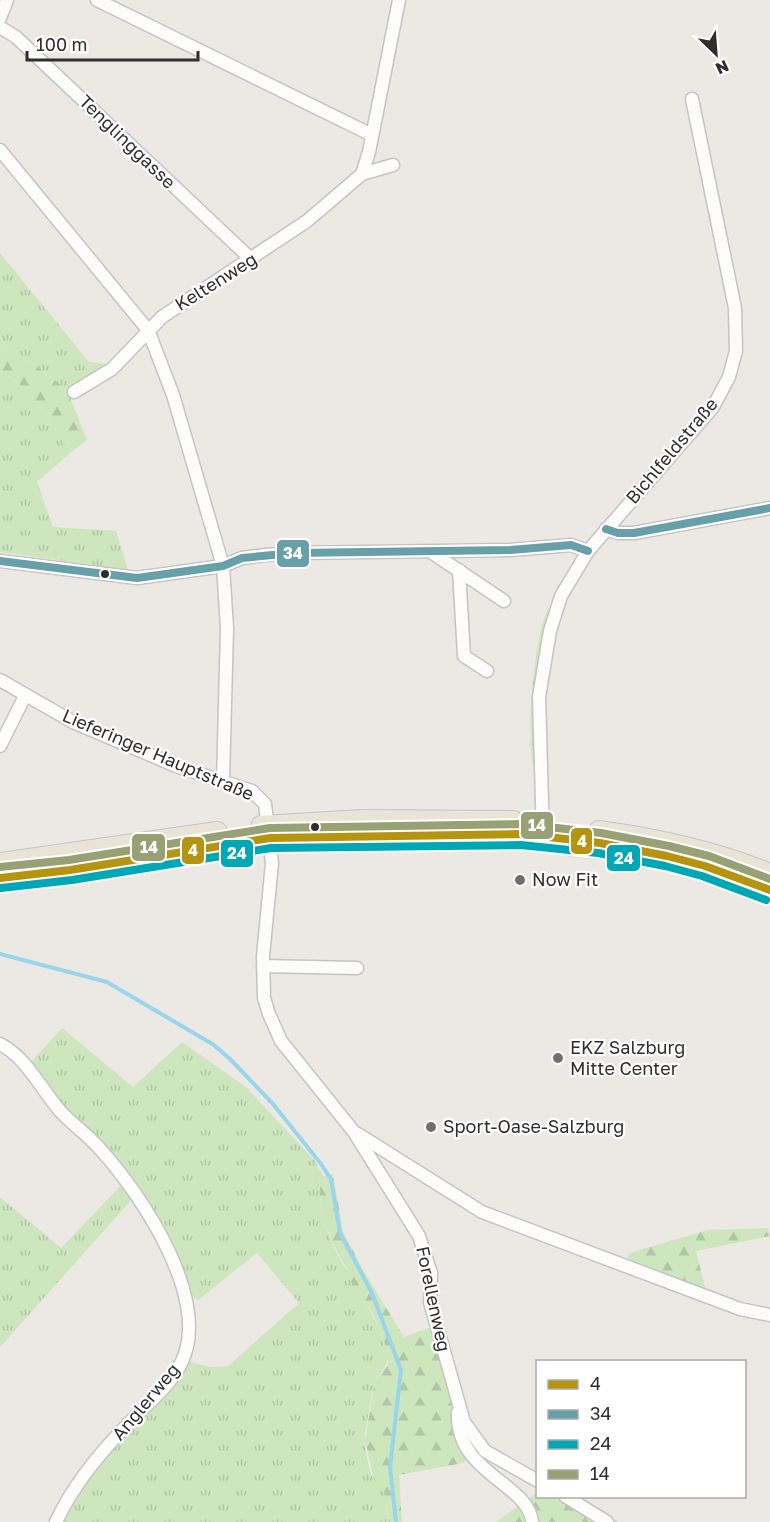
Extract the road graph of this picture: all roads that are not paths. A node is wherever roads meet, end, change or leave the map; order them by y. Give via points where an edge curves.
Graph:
1 (7, 0) edge
2 (97, 0) edge
3 (399, 0) edge
4 (0, 18) edge
5 (0, 27) edge
6 (692, 99) dead end
7 (372, 135) junction
8 (0, 150) edge
9 (393, 165) dead end
10 (362, 174) junction
11 (252, 260) junction
12 (148, 330) junction
13 (74, 392) dead end
14 (770, 508) edge
15 (606, 529) junction
16 (588, 551) junction
17 (431, 552) junction
18 (0, 561) edge
19 (223, 566) junction
20 (459, 570) junction
21 (504, 601) dead end
22 (487, 671) dead end
23 (0, 680) edge
24 (25, 696) junction
25 (0, 746) edge
26 (223, 781) junction
27 (543, 830) junction
28 (270, 831) junction
29 (0, 863) edge
30 (770, 874) edge
31 (0, 878) edge
32 (770, 890) edge
33 (263, 966) junction
34 (357, 968) dead end
35 (0, 1044) edge
36 (354, 1132) junction
37 (770, 1315) edge
38 (458, 1405) junction
39 (536, 1480) edge
40 (567, 1498) edge
41 (56, 1522) edge
42 (532, 1522) edge
43 (607, 1522) edge

1 - 4 street
2 - 7 street
3 - 7 street
5 - 11 street, Tenglinggasse via 16,37
6 - 15 street, Bichlfeldstraße via 735,308 736,351 729,376 713,406
7 - 10 street
8 - 12 street
9 - 10 street, Keltenweg
10 - 11 street, Keltenweg via 308,221
11 - 12 street, Keltenweg via 179,305
12 - 13 street, Keltenweg via 112,369
12 - 19 street via 173,395
14 - 15 street via 634,533
15 - 16 street, Bichlfeldstraße
16 - 17 street via 571,545
16 - 27 street, Bichlfeldstraße via 561,596 541,673 538,721
17 - 19 street via 294,552 242,558
17 - 20 street
18 - 19 street via 138,578
19 - 26 street via 227,628
20 - 21 street
20 - 22 street via 464,656
23 - 24 street, Lieferinger Hauptstraße
24 - 25 street
24 - 26 street, Lieferinger Hauptstraße via 123,745
26 - 28 street, Lieferinger Hauptstraße via 259,796 265,804
27 - 28 main road via 374,819
27 - 30 main road via 655,838
27 - 32 main road via 691,862
28 - 29 main road
28 - 31 main road via 70,870
28 - 33 street, Forellenweg via 272,863
33 - 34 street
33 - 36 street, Forellenweg via 264,998 281,1041
35 - 41 street, Anglerweg via 21,1061 71,1123 99,1147 148,1209 169,1250 187,1312 186,1351 178,1369 99,1458 65,1502
36 - 37 street, Forellenweg via 482,1212 740,1309
36 - 38 street, Forellenweg via 419,1236 427,1256 430,1302
38 - 39 street, Forellenweg via 464,1422 485,1451
38 - 42 street via 457,1429 463,1443 477,1461 523,1502 532,1514
40 - 43 street

